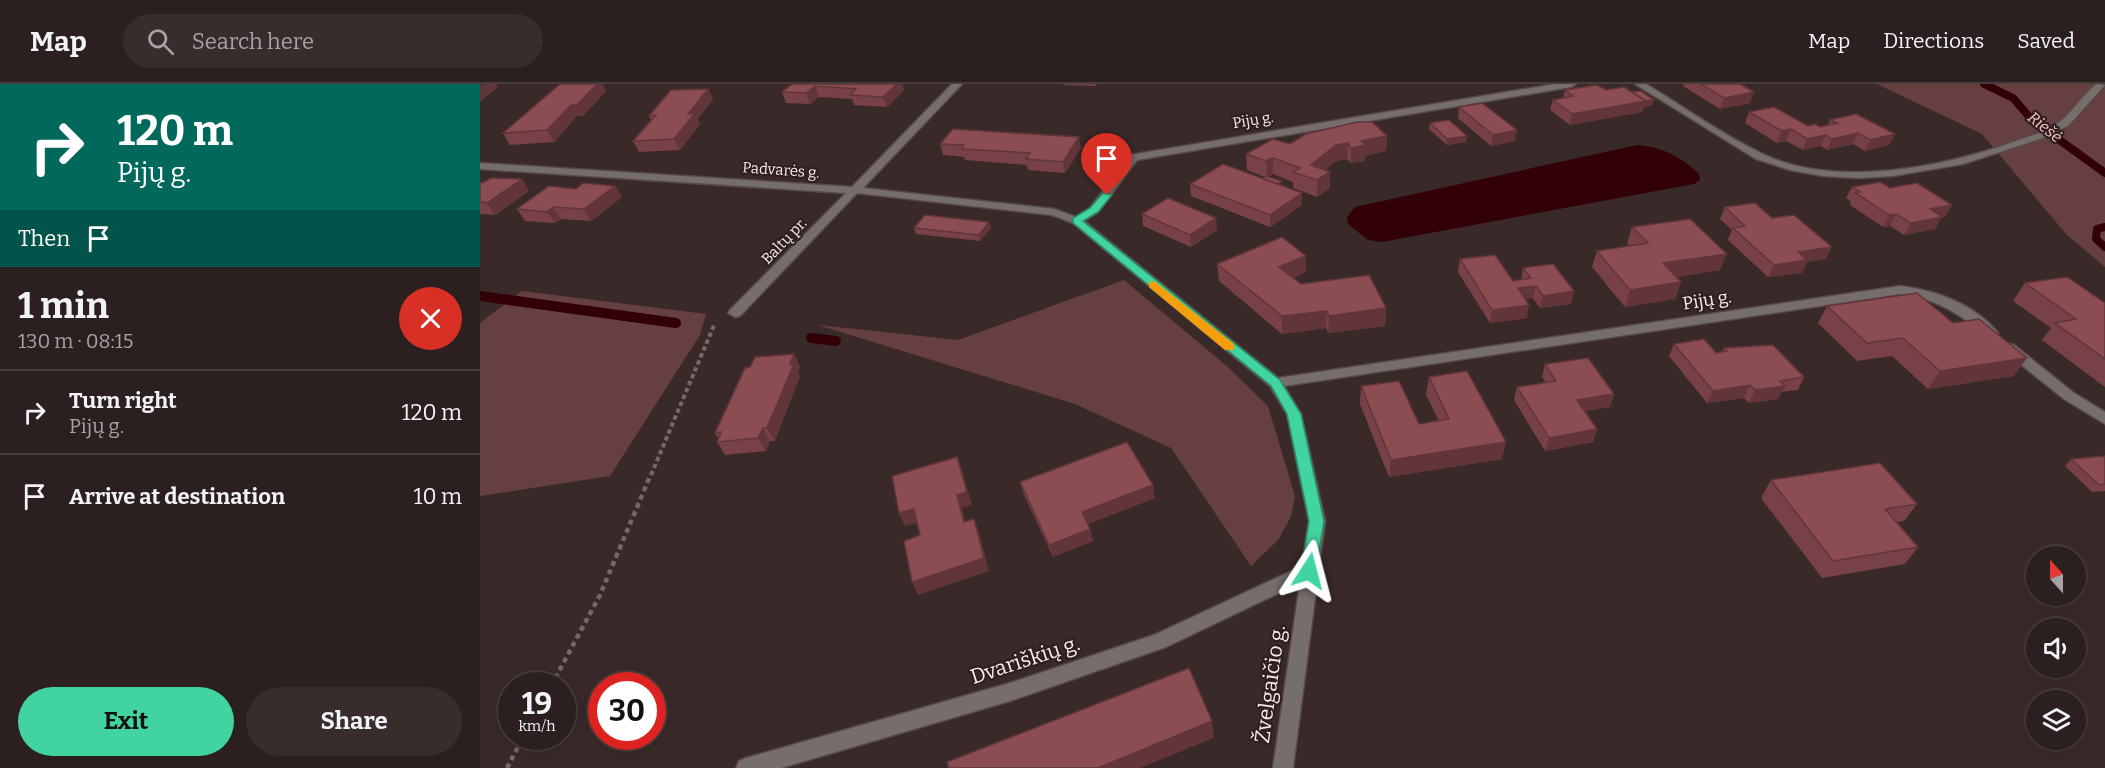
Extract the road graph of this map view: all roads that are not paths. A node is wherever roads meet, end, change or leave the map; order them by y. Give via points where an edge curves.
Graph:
1 (957, 84) edge
2 (1571, 84) edge
3 (1640, 84) edge
4 (2101, 84) edge
5 (480, 165) edge
6 (855, 190) junction
7 (1077, 220) junction
8 (735, 313) dead end
9 (1275, 383) junction
10 (2105, 419) edge
11 (1309, 571) junction
12 (746, 768) edge
13 (1283, 768) edge

1 - 6 street, Baltų pr.
2 - 7 street, Pijų g. via 1134,157 1094,210
3 - 4 street via 1760,157 1798,170 1860,174 1963,161 2016,145 2059,127
5 - 6 street, Padvarės g.
6 - 7 street, Padvarės g. via 1027,207
6 - 8 street, Baltų pr.
7 - 9 street, Žvelgaičio g.
9 - 10 street, Pijų g. via 1900,290 1940,297 1961,308 2069,396
9 - 11 street, Žvelgaičio g. via 1294,414 1317,521
11 - 12 street, Dvariškių g. via 1149,644 1010,692
11 - 13 street, Žvelgaičio g.

